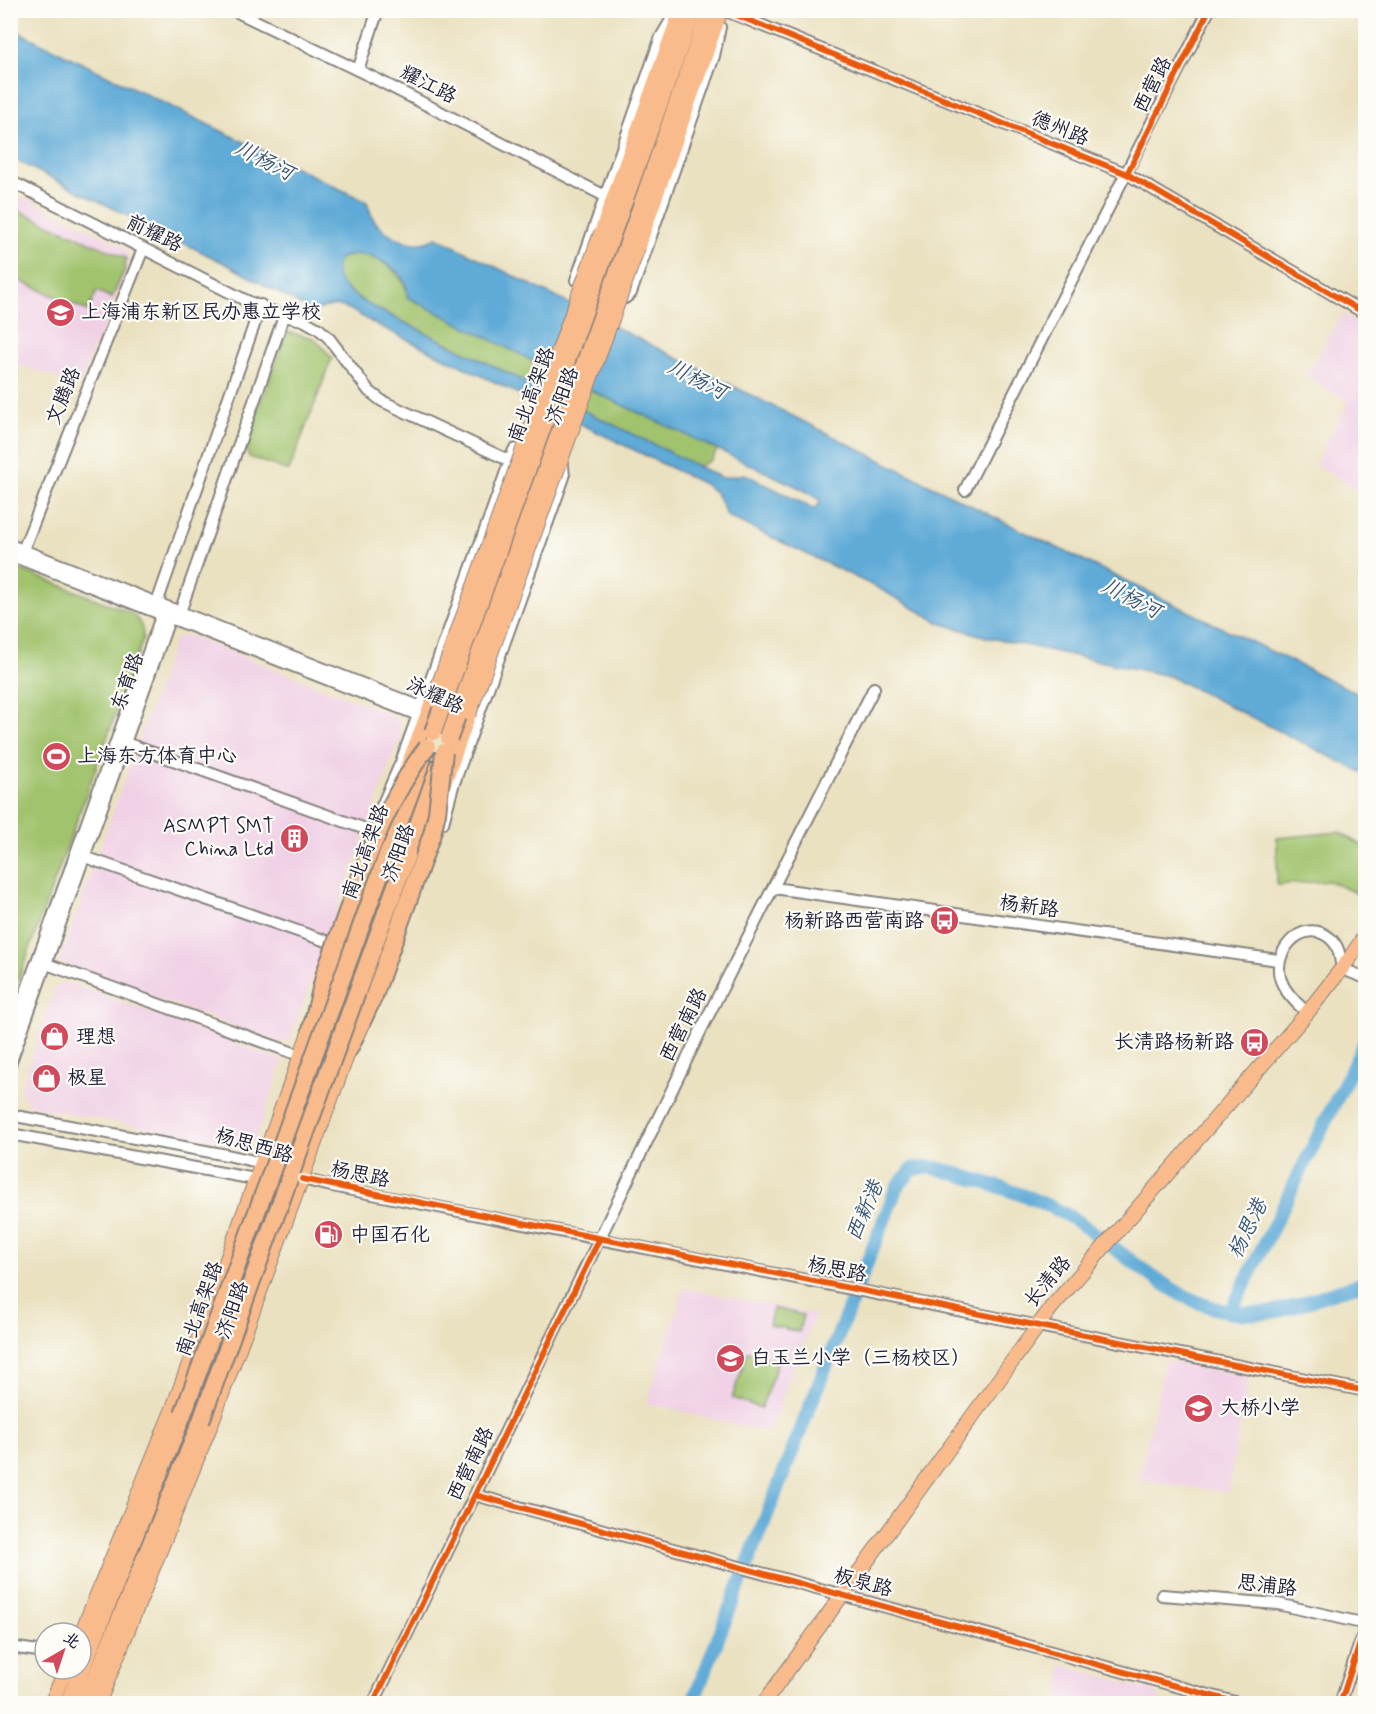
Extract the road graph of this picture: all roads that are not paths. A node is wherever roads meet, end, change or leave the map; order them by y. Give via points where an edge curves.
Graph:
1 (233, 10) edge
2 (378, 10) edge
3 (679, 10) edge
4 (693, 10) edge
5 (710, 10) edge
6 (722, 10) edge
7 (1209, 10) edge
8 (358, 70) junction
9 (1127, 174) junction
10 (11, 182) edge
11 (605, 196) junction
12 (143, 249) junction
13 (261, 305) junction
14 (1365, 314) edge
15 (284, 316) junction
16 (510, 461) junction
17 (965, 490) dead end
18 (10, 545) edge
19 (18, 554) edge
20 (157, 603) junction
21 (171, 614) junction
22 (874, 688) dead end
23 (425, 710) junction
24 (464, 729) junction
25 (121, 742) junction
26 (427, 747) junction
27 (444, 752) junction
28 (371, 831) junction
29 (80, 856) junction
30 (774, 888) junction
31 (1365, 934) edge
32 (329, 942) junction
33 (1278, 960) junction
34 (42, 963) junction
35 (1342, 969) junction
36 (1365, 978) edge
37 (1307, 1013) junction
38 (311, 1030) junction
39 (10, 1036) edge
40 (349, 1049) junction
41 (302, 1056) junction
42 (10, 1064) edge
43 (10, 1115) edge
44 (10, 1134) edge
45 (262, 1163) junction
46 (255, 1179) junction
47 (302, 1179) junction
48 (599, 1240) junction
49 (1037, 1326) junction
50 (1365, 1391) edge
51 (475, 1495) junction
52 (842, 1595) junction
53 (1162, 1595) dead end
54 (86, 1621) edge
55 (1365, 1624) edge
56 (10, 1647) edge
57 (33, 1650) edge
58 (61, 1681) edge
59 (51, 1704) edge
60 (68, 1704) edge
61 (86, 1704) edge
62 (98, 1704) edge
63 (373, 1704) edge
64 (763, 1704) edge
65 (1242, 1704) edge
66 (1340, 1704) edge

1 - 8 street, 耀江路
2 - 8 street
3 - 11 street via 661,37
3 - 23 main road, 济阳路, bridge
4 - 26 highway, 南北高架路, bridge
5 - 27 highway, 南北高架路, bridge
6 - 9 street, 德州路
6 - 11 street via 714,56 631,293 625,298 576,280
6 - 24 main road, 济阳路, bridge
7 - 9 street, 西营路
8 - 11 street, 耀江路
9 - 14 street, 德州路
9 - 17 street, 西营路
10 - 12 street, 前耀路
12 - 13 street, 前耀路
12 - 19 street, 文腾路
13 - 15 street, 前耀路
13 - 20 street
15 - 16 street, 前耀路 via 303,320 328,337 369,391 382,401
15 - 21 street, 东育路
16 - 23 street
16 - 40 street via 514,450 523,447 559,462 564,477 381,998
18 - 19 street, 泳耀路
19 - 20 street, 泳耀路
19 - 21 street, 泳耀路
20 - 21 street
20 - 21 street, 泳耀路
21 - 23 street, 泳耀路
21 - 25 street, 东育路
22 - 30 street, 西营南路
23 - 24 street, 泳耀路
23 - 28 street
23 - 38 main road, 济阳路
24 - 40 main road, 济阳路
25 - 28 street
25 - 29 street, 东育路
26 - 38 highway, bridge via 387,809 324,973
26 - 60 highway, 南北高架路, bridge via 183,1414
27 - 40 highway, bridge via 432,834 374,996
27 - 61 highway, 南北高架路, bridge via 201,1420
28 - 32 street
29 - 32 street
29 - 34 street, 东育路
30 - 33 street, 杨新路
30 - 48 street, 西营南路
31 - 35 main road, 长清路
32 - 38 street via 314,983
33 - 35 street via 1291,940 1312,932 1332,940
33 - 37 street via 1282,985
34 - 39 street, 东育路
34 - 41 street
34 - 42 street, 东育路
35 - 36 street
35 - 37 main road, 长清路
37 - 49 main road, 长清路
38 - 41 main road, 济阳路
40 - 47 main road, 济阳路
41 - 45 main road, 济阳路
43 - 45 street, 杨思西路
44 - 46 street, 杨思西路
45 - 46 main road, 济阳路
45 - 47 street, 杨思西路
46 - 47 street, 杨思西路
46 - 54 main road, 济阳路 via 172,1411
47 - 48 street, 杨思路
47 - 62 main road, 济阳路 via 211,1424
48 - 49 street, 杨思路
48 - 51 street, 西营南路
49 - 50 street, 杨思路
49 - 52 main road, 长清路
51 - 52 street, 板泉路
51 - 63 street, 西营南路
52 - 64 main road, 长清路
52 - 65 street, 板泉路
53 - 55 street, 思浦路 via 1278,1604
55 - 66 street
56 - 57 street
58 - 59 main road

